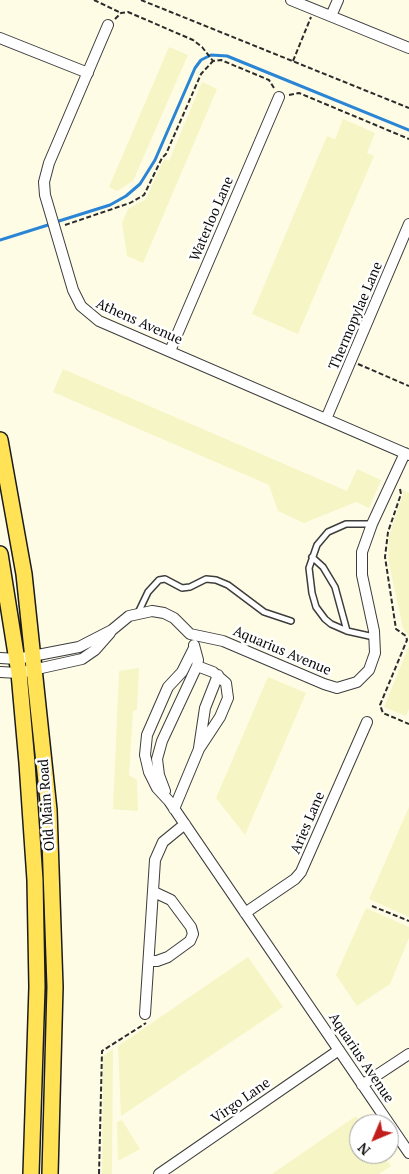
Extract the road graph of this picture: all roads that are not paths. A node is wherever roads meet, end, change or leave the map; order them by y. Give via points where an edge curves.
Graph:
1 (291, 0) edge
2 (338, 0) edge
3 (332, 16) junction
4 (108, 25) road end
5 (0, 38) edge
6 (409, 48) edge
7 (88, 72) junction
8 (279, 97) road end
9 (409, 224) edge
10 (170, 351) junction
11 (326, 418) junction
12 (0, 440) edge
13 (407, 454) edge
14 (372, 524) junction
15 (0, 554) edge
16 (312, 557) junction
17 (138, 613) junction
18 (291, 620) dead end
19 (347, 630) junction
20 (190, 634) junction
21 (375, 637) junction
22 (194, 648) junction
23 (0, 658) edge
24 (34, 663) junction
25 (18, 666) junction
26 (196, 666) junction
27 (0, 672) edge
28 (218, 676) junction
29 (367, 722) dead end
30 (199, 749) junction
31 (172, 805) junction
32 (185, 824) junction
33 (154, 892) junction
34 (245, 912) junction
35 (149, 960) junction
36 (145, 1014) road end
37 (339, 1050) junction
38 (409, 1054) edge
39 (362, 1084) junction
40 (409, 1154) edge
41 (31, 1174) edge
42 (50, 1174) edge
43 (159, 1174) edge

1 - 3 street
2 - 3 street
3 - 6 street
4 - 7 street, Athens Avenue
5 - 7 street
7 - 10 street, Athens Avenue via 49,163 44,182 45,195 76,299 85,312
8 - 10 street, Waterloo Lane
9 - 11 street, Thermopylae Lane
10 - 11 street, Athens Avenue
11 - 13 street, Athens Avenue
12 - 24 main road, Old Main Road via 24,574
13 - 14 street, Aquarius Avenue
14 - 16 lane via 335,527 322,539
14 - 21 street, Aquarius Avenue via 361,562
15 - 25 main road, Old Main Road
16 - 19 lane via 323,567 335,587
16 - 19 lane via 310,578 316,607 331,624
17 - 18 lane via 148,592 159,580 164,579 182,588 206,579 228,585 264,612
17 - 20 street, Aquarius Avenue via 164,613 182,624
17 - 24 street via 80,647
19 - 21 lane
20 - 21 street, Aquarius Avenue via 223,641 337,688 357,682 369,670 375,653
20 - 22 street
22 - 26 street via 198,660
22 - 31 street, Aquarius Avenue via 182,672 168,687 146,741 149,772 157,788
23 - 25 street
24 - 25 street
24 - 42 main road, Old Main Road via 49,810 52,882 55,1007
25 - 27 street
25 - 41 main road, Old Main Road via 35,880 37,987
26 - 28 street
26 - 31 street, Aquarius Avenue via 157,759 161,782
28 - 30 street via 205,708
28 - 30 street via 226,683 228,698
29 - 34 street, Aries Lane via 301,872
30 - 31 street
31 - 32 street, Aquarius Avenue
32 - 33 street via 160,847 155,860
32 - 34 street, Aquarius Avenue
33 - 35 street
33 - 35 street via 171,900 193,934 190,941 168,957 157,962
34 - 37 street, Aquarius Avenue
35 - 36 street
37 - 39 street, Aquarius Avenue
37 - 43 street, Virgo Lane
38 - 39 street
39 - 40 street, Aquarius Avenue

